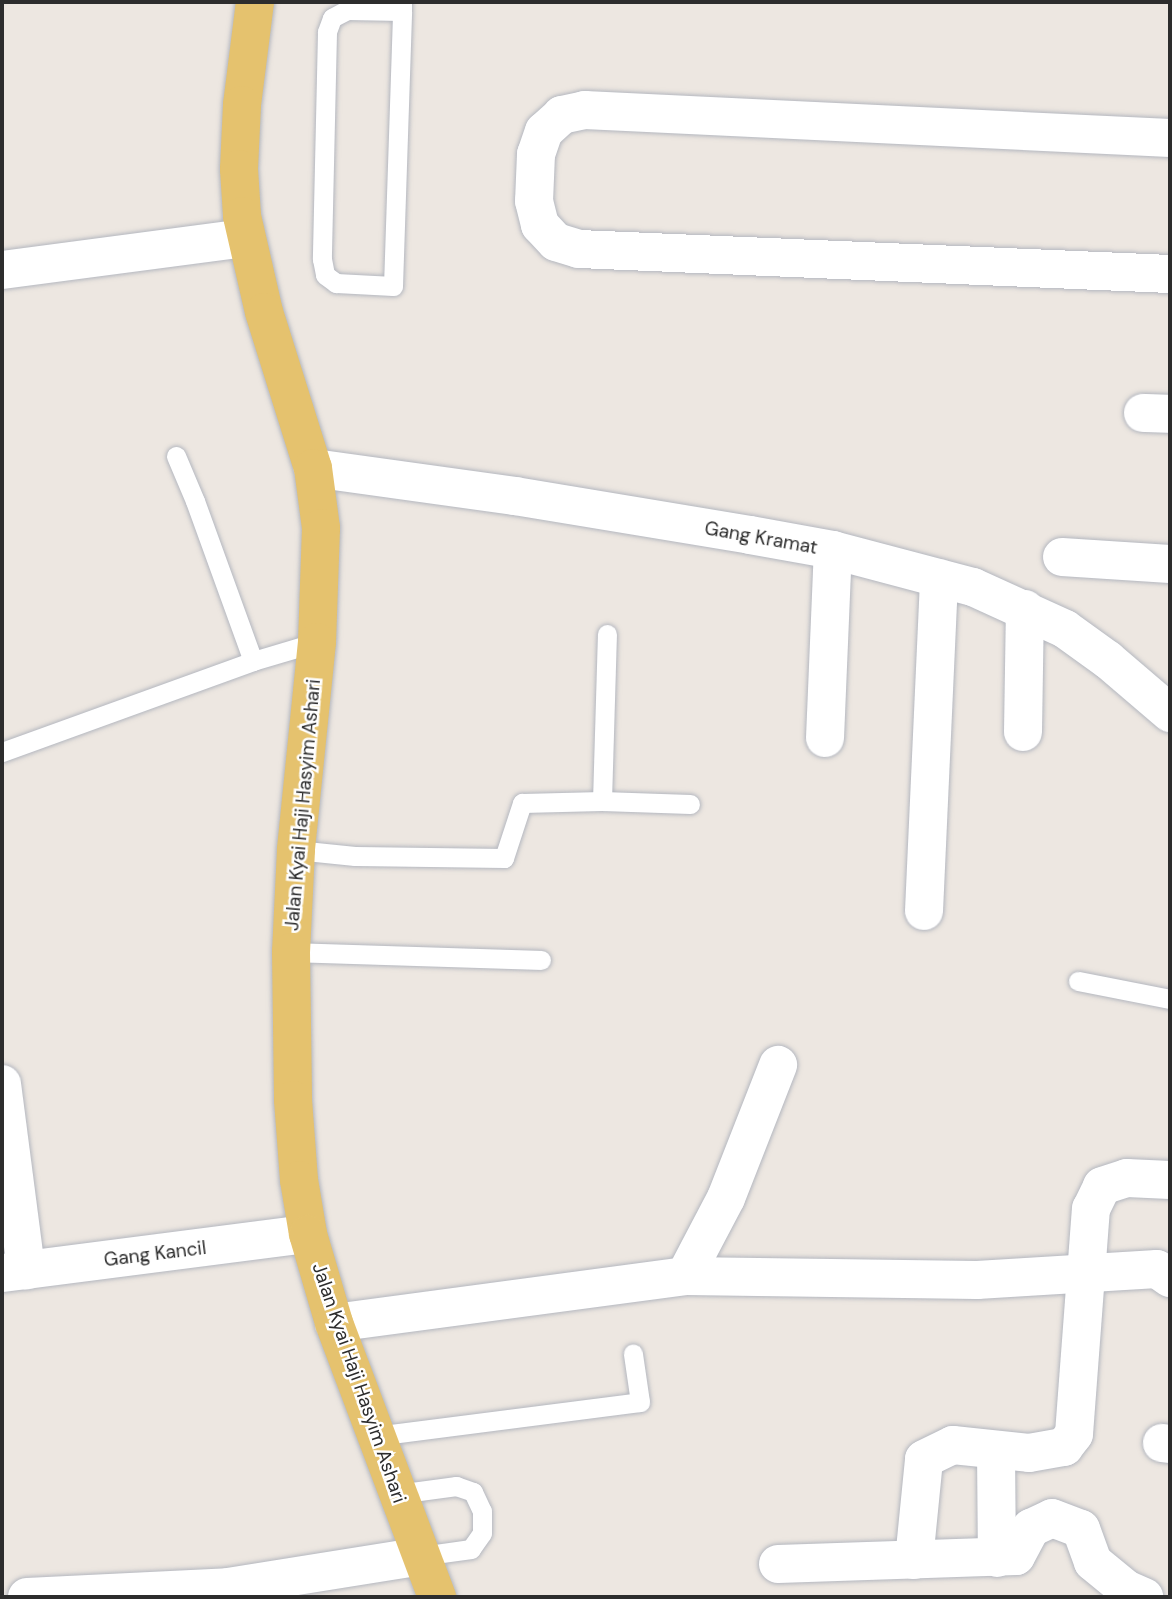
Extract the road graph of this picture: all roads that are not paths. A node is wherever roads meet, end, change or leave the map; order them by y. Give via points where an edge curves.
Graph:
1 (255, 2) edge
2 (402, 6) edge
3 (1170, 138) edge
4 (246, 238) junction
5 (2, 270) edge
6 (1170, 274) edge
7 (176, 456) dead end
8 (313, 468) junction
9 (833, 550) junction
10 (1062, 558) dead end
11 (1170, 564) edge
12 (939, 578) junction
13 (1025, 609) junction
14 (607, 634) dead end
15 (317, 642) junction
16 (253, 661) junction
17 (1170, 713) edge
18 (1023, 732) dead end
19 (825, 738) dead end
20 (2, 752) edge
21 (602, 801) junction
22 (690, 804) dead end
23 (296, 850) junction
24 (925, 911) dead end
25 (291, 952) junction
26 (541, 960) dead end
27 (1079, 982) dead end
28 (1170, 999) edge
29 (778, 1065) dead end
30 (2, 1084) edge
31 (1170, 1180) edge
32 (308, 1234) junction
33 (1087, 1271) junction
34 (14, 1272) edge
35 (685, 1276) junction
36 (1170, 1278) edge
37 (334, 1323) junction
38 (634, 1354) dead end
39 (375, 1436) junction
40 (996, 1450) junction
41 (397, 1494) junction
42 (421, 1556) junction
43 (997, 1558) junction
44 (914, 1560) junction
45 (778, 1564) dead end
46 (27, 1597) edge
47 (437, 1597) edge
48 (1144, 1597) edge

1 - 4 main road, Jalan Kyai Haji Hasyim Ashari via 239,169
2 - 2 lane via 393,285 336,283 325,275 322,259 327,32 332,18 347,10
3 - 6 street via 585,110 562,115 544,131 536,154 534,201 540,225 556,242 579,249
4 - 5 street
4 - 8 main road, Jalan Kyai Haji Hasyim Ashari
7 - 16 lane
8 - 9 street, Gang Kramat via 515,496
8 - 15 main road, Jalan Kyai Haji Hasyim Ashari via 321,528
9 - 12 street, Gang Kramat
9 - 19 street
10 - 11 street
12 - 13 street, Gang Kramat
12 - 24 street
13 - 17 street, Gang Kramat via 1065,629
13 - 18 street
14 - 21 lane
15 - 16 lane
15 - 23 main road, Jalan Kyai Haji Hasyim Ashari
16 - 20 lane
21 - 22 lane
21 - 23 lane via 522,803 503,858 355,856
23 - 25 main road, Jalan Kyai Haji Hasyim Ashari
25 - 26 lane
25 - 32 main road, Jalan Kyai Haji Hasyim Ashari via 293,1100
27 - 28 lane
29 - 35 street via 726,1198
30 - 34 street
31 - 33 street via 1127,1178 1102,1186 1091,1209
32 - 34 street, Gang Kancil
32 - 37 main road, Jalan Kyai Haji Hasyim Ashari
33 - 35 street via 977,1280
33 - 36 street via 1157,1269
33 - 40 street via 1074,1434 1064,1447 1030,1453
35 - 37 street
37 - 39 main road, Jalan Kyai Haji Hasyim Ashari
38 - 39 lane via 640,1402
39 - 41 main road, Jalan Kyai Haji Hasyim Ashari
40 - 43 street
40 - 44 street via 953,1445 924,1459
41 - 42 main road, Jalan Kyai Haji Hasyim Ashari
41 - 42 lane via 456,1486 473,1492 482,1511 482,1534 471,1549
42 - 46 street via 228,1587
42 - 47 main road, Jalan Kyai Haji Hasyim Ashari
43 - 44 street
43 - 48 street via 1016,1556 1031,1528 1052,1518 1082,1529 1093,1562 1126,1589
44 - 45 street

